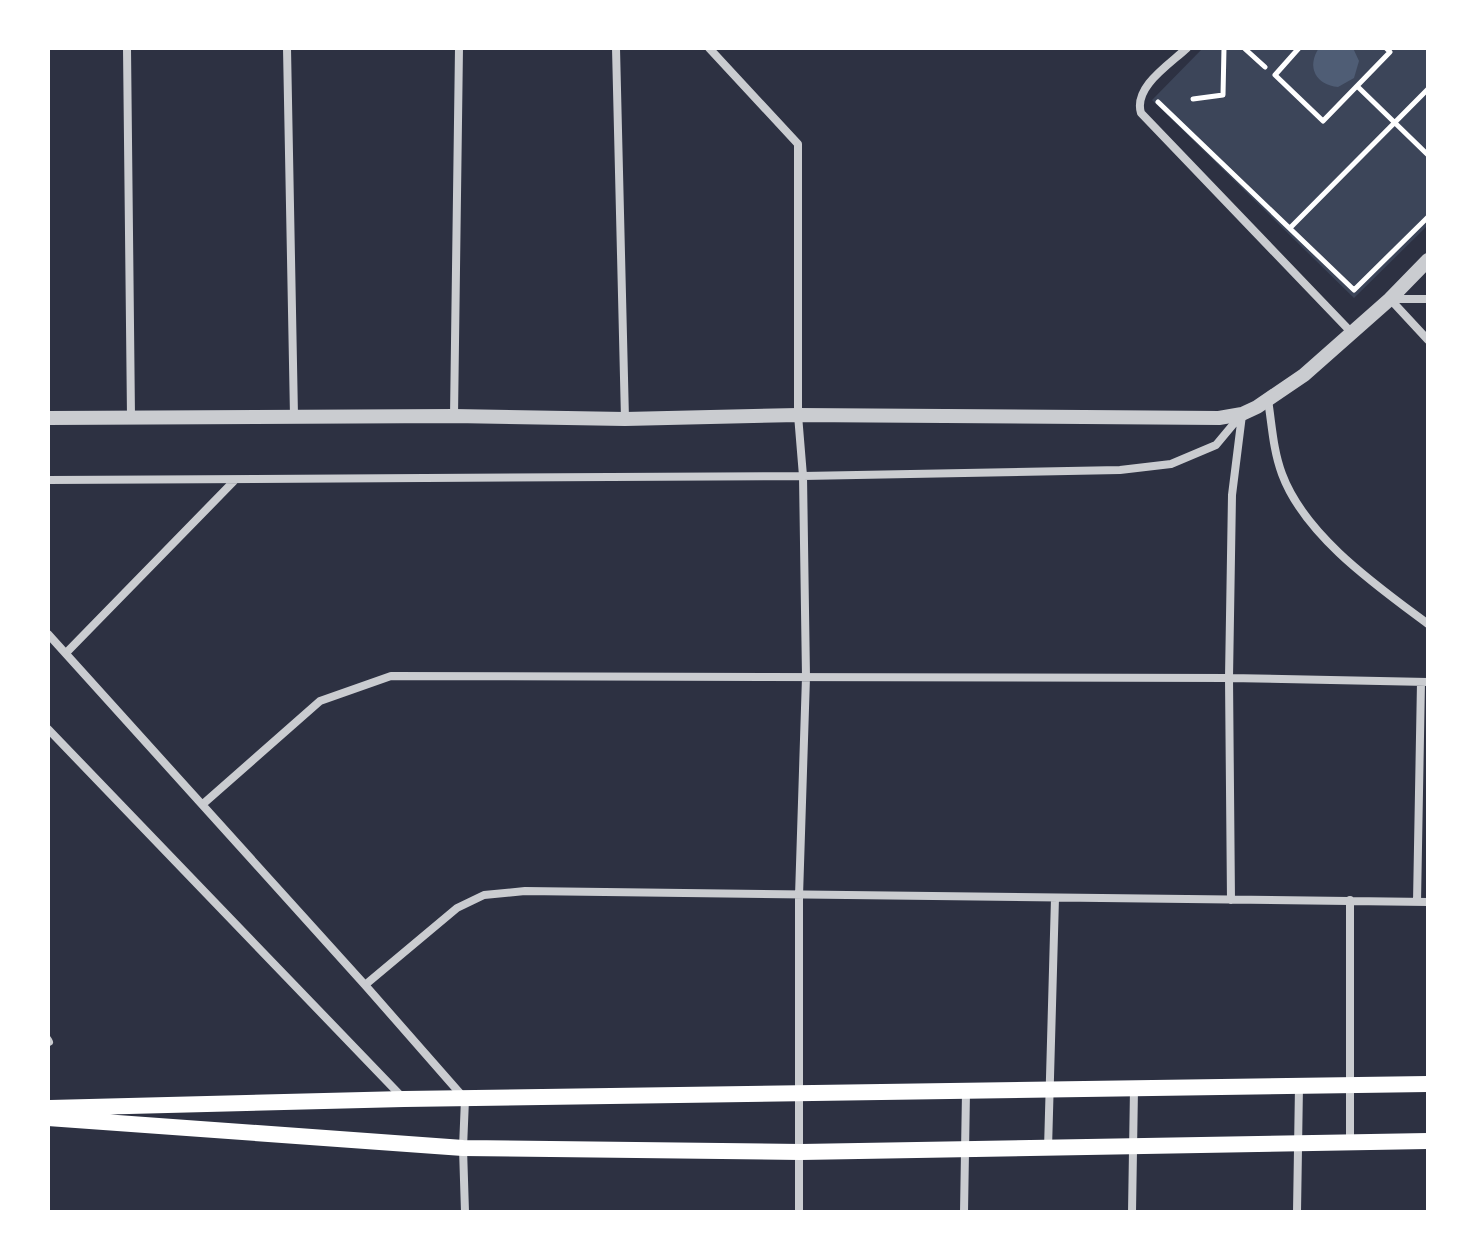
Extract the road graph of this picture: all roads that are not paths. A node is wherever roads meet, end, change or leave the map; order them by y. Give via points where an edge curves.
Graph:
1 (127, 48) edge
2 (287, 48) edge
3 (459, 48) edge
4 (616, 48) edge
5 (709, 48) edge
6 (1187, 48) edge
7 (1428, 260) edge
8 (1390, 299) junction
9 (1428, 299) edge
10 (1351, 332) junction
11 (1428, 340) edge
12 (1268, 400) junction
13 (1242, 414) junction
14 (798, 415) junction
15 (294, 416) junction
16 (454, 416) junction
17 (131, 417) junction
18 (48, 418) edge
19 (625, 419) junction
20 (803, 476) junction
21 (48, 480) edge
22 (235, 480) junction
23 (1428, 624) edge
24 (48, 634) edge
25 (67, 652) junction
26 (806, 677) junction
27 (1229, 678) junction
28 (1424, 682) edge
29 (48, 729) edge
30 (203, 804) junction
31 (799, 896) junction
32 (1055, 898) junction
33 (1231, 900) junction
34 (1350, 900) junction
35 (1417, 902) junction
36 (1428, 902) edge
37 (365, 985) junction
38 (1428, 1084) edge
39 (1348, 1085) junction
40 (1299, 1086) junction
41 (1134, 1089) junction
42 (1050, 1091) junction
43 (966, 1092) junction
44 (799, 1095) junction
45 (404, 1099) junction
46 (465, 1099) junction
47 (48, 1109) edge
48 (48, 1118) edge
49 (1428, 1141) edge
50 (1350, 1142) junction
51 (1298, 1143) junction
52 (1133, 1147) junction
53 (463, 1148) junction
54 (965, 1149) junction
55 (1048, 1149) junction
56 (801, 1152) junction
57 (465, 1212) edge
58 (799, 1212) edge
59 (964, 1212) edge
60 (1132, 1212) edge
61 (1297, 1212) edge

1 - 17 street
2 - 15 street
3 - 16 street
4 - 19 street
5 - 14 street via 798,144
6 - 10 street via 1142,92 1141,113
7 - 8 street
8 - 9 street
8 - 10 street
8 - 11 street
10 - 12 street
12 - 13 street
12 - 23 street via 1275,451 1291,493 1332,548
13 - 14 street via 1197,419
13 - 20 street via 1216,445 1171,464 1120,470
13 - 27 street via 1232,495
14 - 19 street
14 - 20 street
15 - 16 street
15 - 17 street
16 - 19 street
17 - 18 street
20 - 22 street
20 - 26 street
21 - 22 street
22 - 25 street
24 - 25 street
25 - 30 street
26 - 27 street
26 - 30 street via 391,676 320,701
26 - 31 street
27 - 28 street
27 - 33 street
28 - 35 street
29 - 45 street
30 - 37 street
31 - 32 street
31 - 37 street via 525,891 484,895 457,908
31 - 44 street
32 - 33 street
32 - 42 street
33 - 34 street
34 - 35 street
34 - 39 street
35 - 36 street
37 - 46 street
38 - 39 main road
39 - 40 main road
39 - 50 street
40 - 41 main road
40 - 51 street
41 - 42 main road
41 - 52 street
42 - 43 main road
42 - 55 street
43 - 44 main road
43 - 54 street
44 - 46 main road
44 - 56 street
45 - 46 main road
45 - 47 main road
46 - 53 street
48 - 53 main road
49 - 50 main road
50 - 51 main road
51 - 52 main road
51 - 61 street
52 - 55 main road
52 - 60 street
53 - 56 main road
53 - 57 street
54 - 55 main road
54 - 56 main road
54 - 59 street
56 - 58 street

